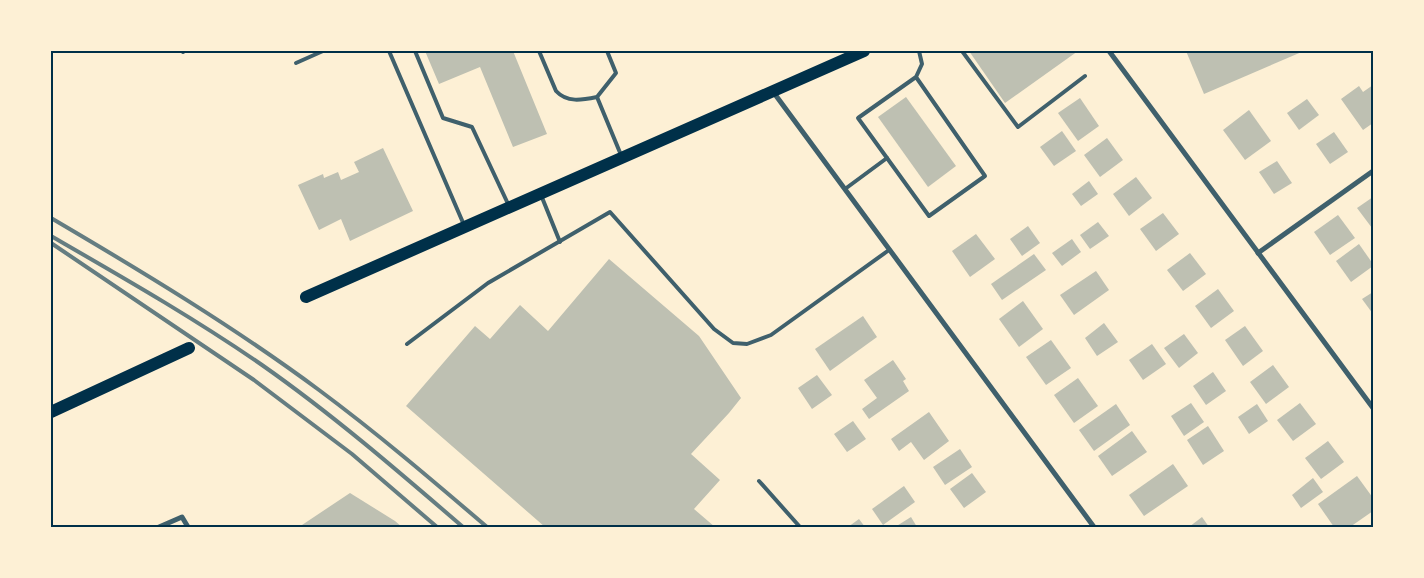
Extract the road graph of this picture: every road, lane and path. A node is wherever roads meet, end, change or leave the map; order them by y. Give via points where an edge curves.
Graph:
1 (323, 51) edge
2 (389, 51) edge
3 (415, 51) edge
4 (539, 51) edge
5 (607, 51) edge
6 (864, 51) edge
7 (919, 51) edge
8 (962, 51) edge
9 (1109, 51) edge
10 (296, 63) dead end
11 (1085, 76) dead end
12 (916, 77) junction
13 (773, 91) junction
14 (596, 98) junction
15 (622, 157) junction
16 (887, 158) junction
17 (1373, 171) edge
18 (845, 189) junction
19 (541, 193) junction
20 (509, 208) junction
21 (465, 227) junction
22 (560, 242) junction
23 (889, 250) junction
24 (1258, 253) junction
25 (306, 297) dead end
26 (407, 344) dead end
27 (189, 348) dead end
28 (1373, 408) edge
29 (51, 412) edge
30 (759, 481) dead end
31 (159, 527) edge
32 (188, 527) edge
33 (800, 527) edge
34 (1094, 527) edge

1 - 10 lane
2 - 21 lane
3 - 20 lane via 443,118 472,126
4 - 14 lane via 560,96 574,100
5 - 14 lane via 616,73
6 - 13 main road
7 - 12 lane via 922,64
8 - 11 lane via 1018,128
9 - 24 street
12 - 16 lane via 858,118
12 - 16 lane via 985,176 929,216
13 - 15 main road
13 - 18 street
14 - 15 lane
15 - 19 main road
16 - 18 lane
17 - 24 street
18 - 23 street
19 - 20 main road
19 - 22 lane
20 - 21 main road
21 - 25 main road
22 - 23 lane via 610,212 714,329 733,343 747,344 771,335
22 - 26 lane via 488,284
23 - 34 street
24 - 28 street
27 - 29 main road
30 - 33 lane
31 - 32 street via 182,517

